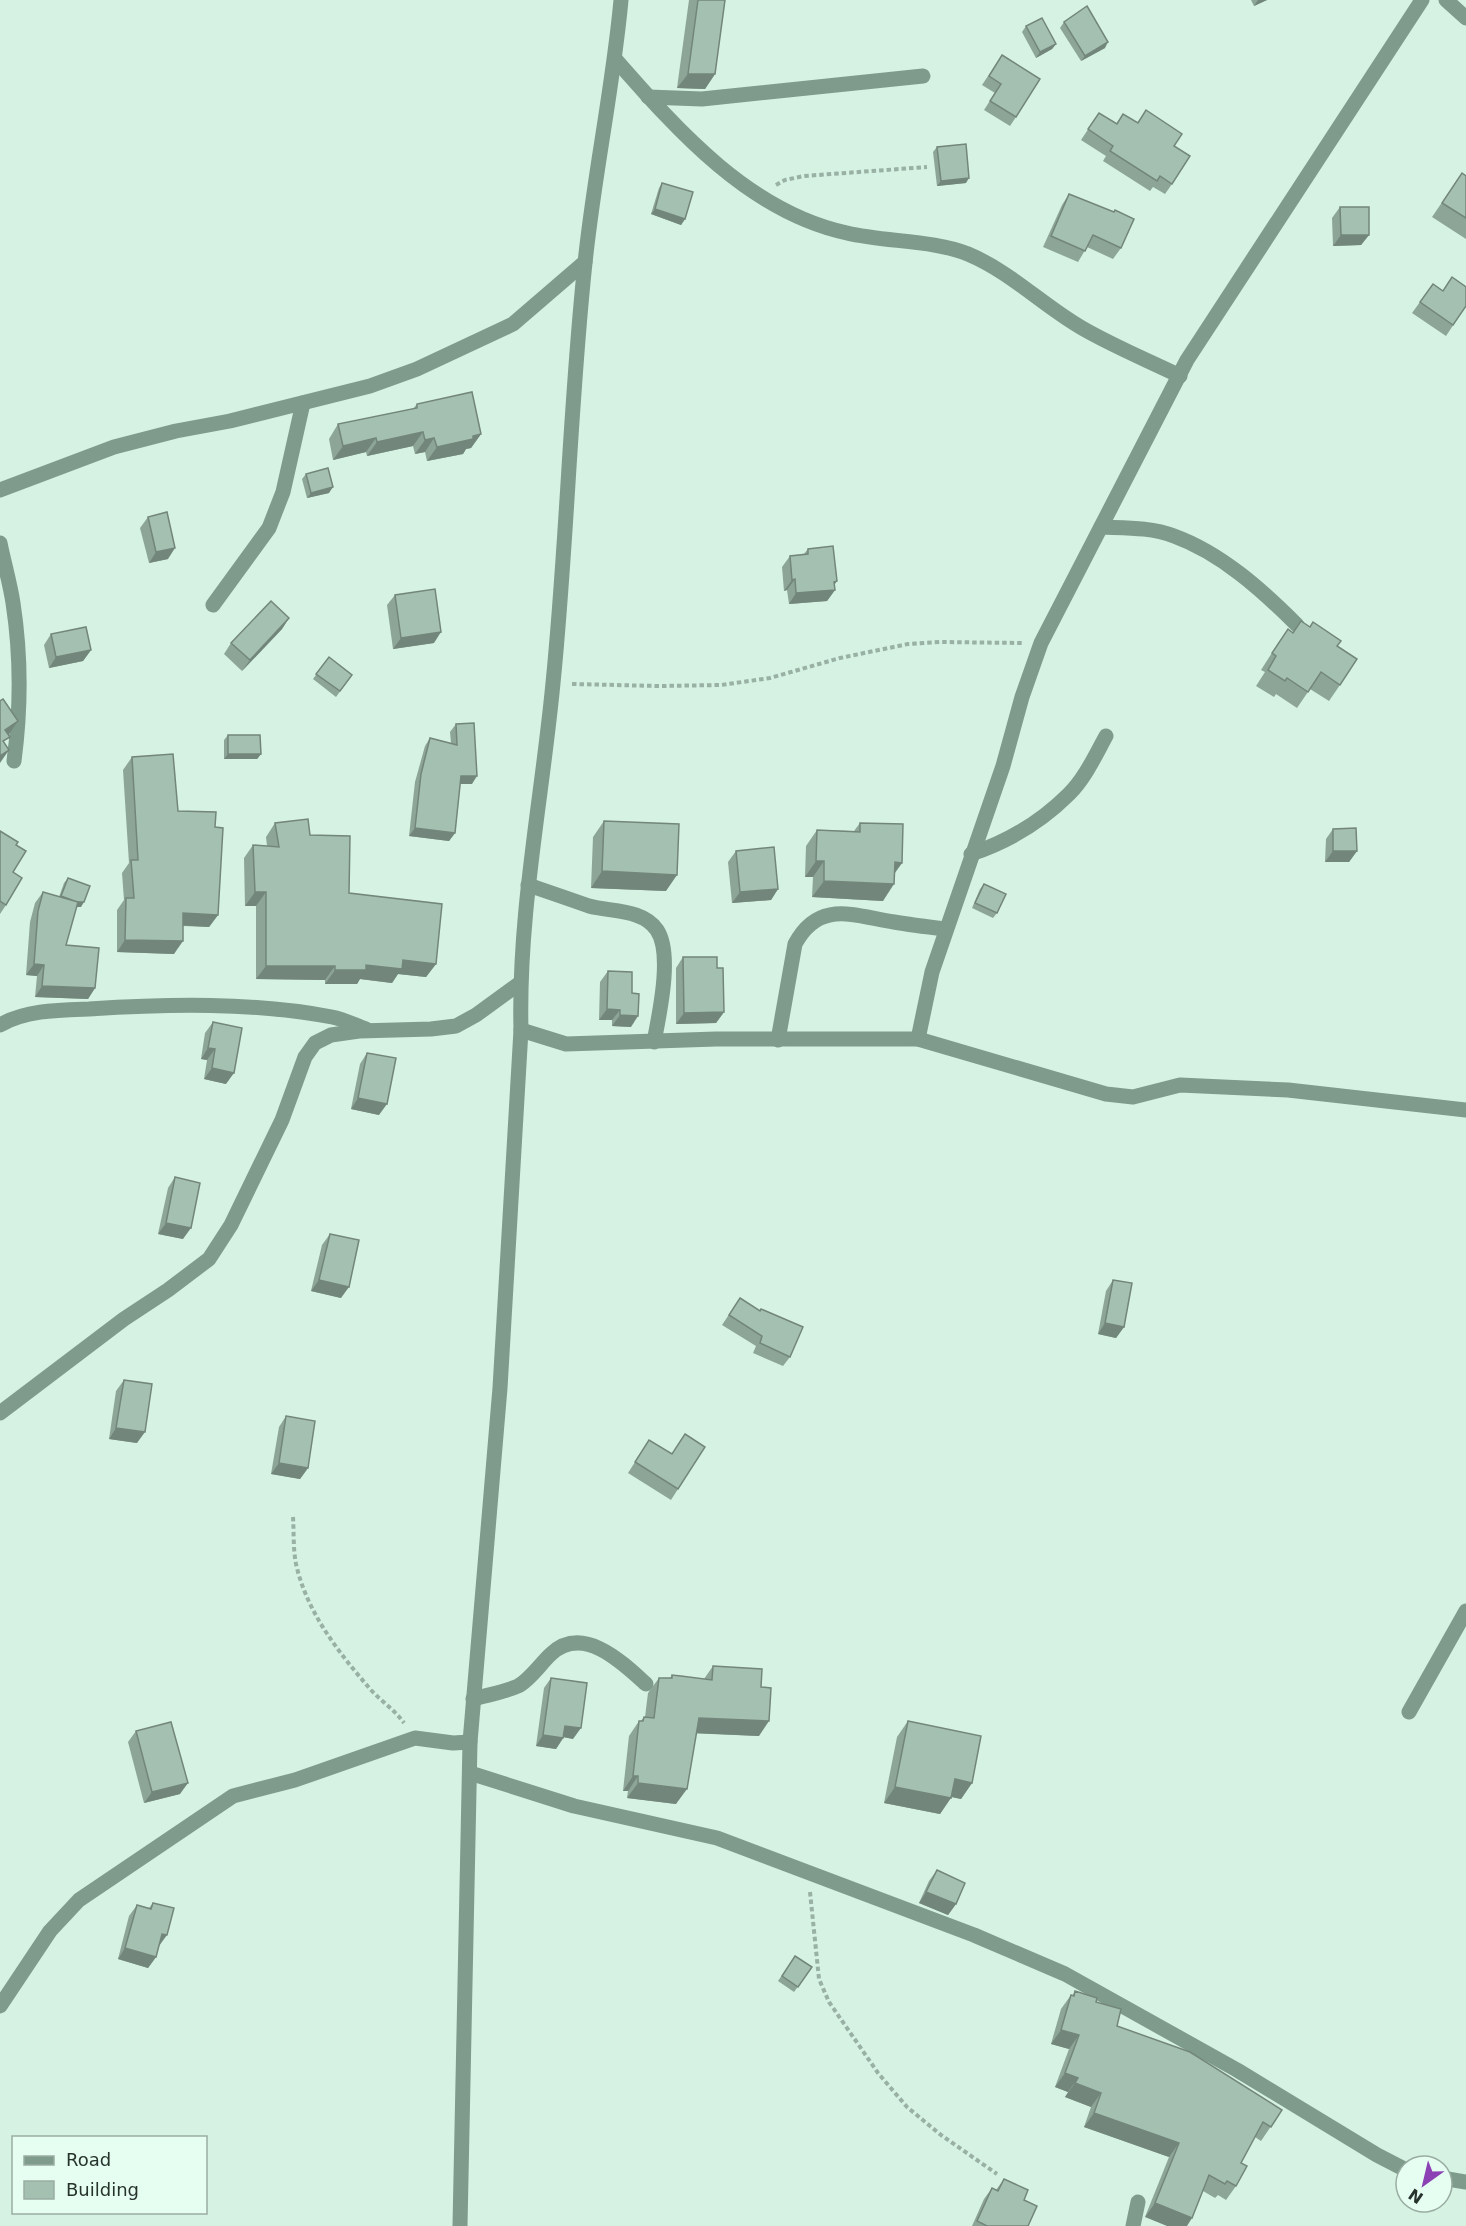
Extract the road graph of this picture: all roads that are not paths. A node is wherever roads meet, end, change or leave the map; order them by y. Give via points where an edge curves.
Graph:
1 (621, 0) edge
2 (1422, 0) edge
3 (1446, 0) edge
4 (1466, 18) edge
5 (616, 60) junction
6 (923, 76) dead end
7 (648, 97) junction
8 (585, 262) junction
9 (1179, 376) junction
10 (303, 403) junction
11 (0, 490) edge
12 (1101, 527) junction
13 (0, 543) edge
14 (213, 605) dead end
15 (1298, 625) edge
16 (1106, 736) dead end
17 (14, 761) dead end
18 (971, 854) junction
19 (528, 885) junction
20 (945, 929) junction
21 (520, 983) junction
22 (0, 1025) edge
23 (521, 1030) junction
24 (372, 1031) junction
25 (918, 1039) junction
26 (778, 1040) junction
27 (654, 1042) junction
28 (1466, 1110) edge
29 (0, 1413) edge
30 (1466, 1611) edge
31 (646, 1684) dead end
32 (473, 1699) junction
33 (1409, 1712) dead end
34 (470, 1742) junction
35 (470, 1773) junction
36 (0, 2006) edge
37 (1394, 2164) edge
38 (1138, 2202) dead end
39 (460, 2226) edge
40 (1133, 2226) edge

1 - 5 street
2 - 9 street
3 - 4 street
5 - 7 street
5 - 8 street
6 - 7 street via 702,99
7 - 9 street via 723,171 804,221 848,234 965,253 997,267 1081,328
8 - 10 street via 513,324 417,369
8 - 19 street via 553,683
9 - 12 street
10 - 11 street via 114,447
10 - 14 street via 283,492 269,528
12 - 15 street via 1173,535 1208,551
12 - 18 street via 1041,643
13 - 17 street via 13,602 20,688
16 - 18 street via 1069,794 1014,836
18 - 20 street
19 - 21 street
19 - 27 street via 592,907 627,912 657,929 663,951 663,977
20 - 25 street
20 - 26 street via 837,912 815,919 795,944
21 - 23 street
21 - 24 street via 456,1026
22 - 24 street via 11,1018 53,1011 124,1006 219,1007 333,1017
23 - 27 street via 566,1044
23 - 32 street via 500,1388
24 - 29 street via 331,1035 310,1049 282,1120 231,1224 208,1259
25 - 26 street
25 - 28 street via 1106,1094 1133,1097 1180,1085 1288,1090
26 - 27 street
30 - 33 street
31 - 32 street via 610,1654 580,1642 568,1643 519,1686
32 - 34 street
34 - 35 street
34 - 36 street via 416,1738 295,1780 233,1796 79,1900 44,1939
35 - 37 street via 574,1806 717,1838 893,1903 1065,1974
35 - 39 street
38 - 40 street

